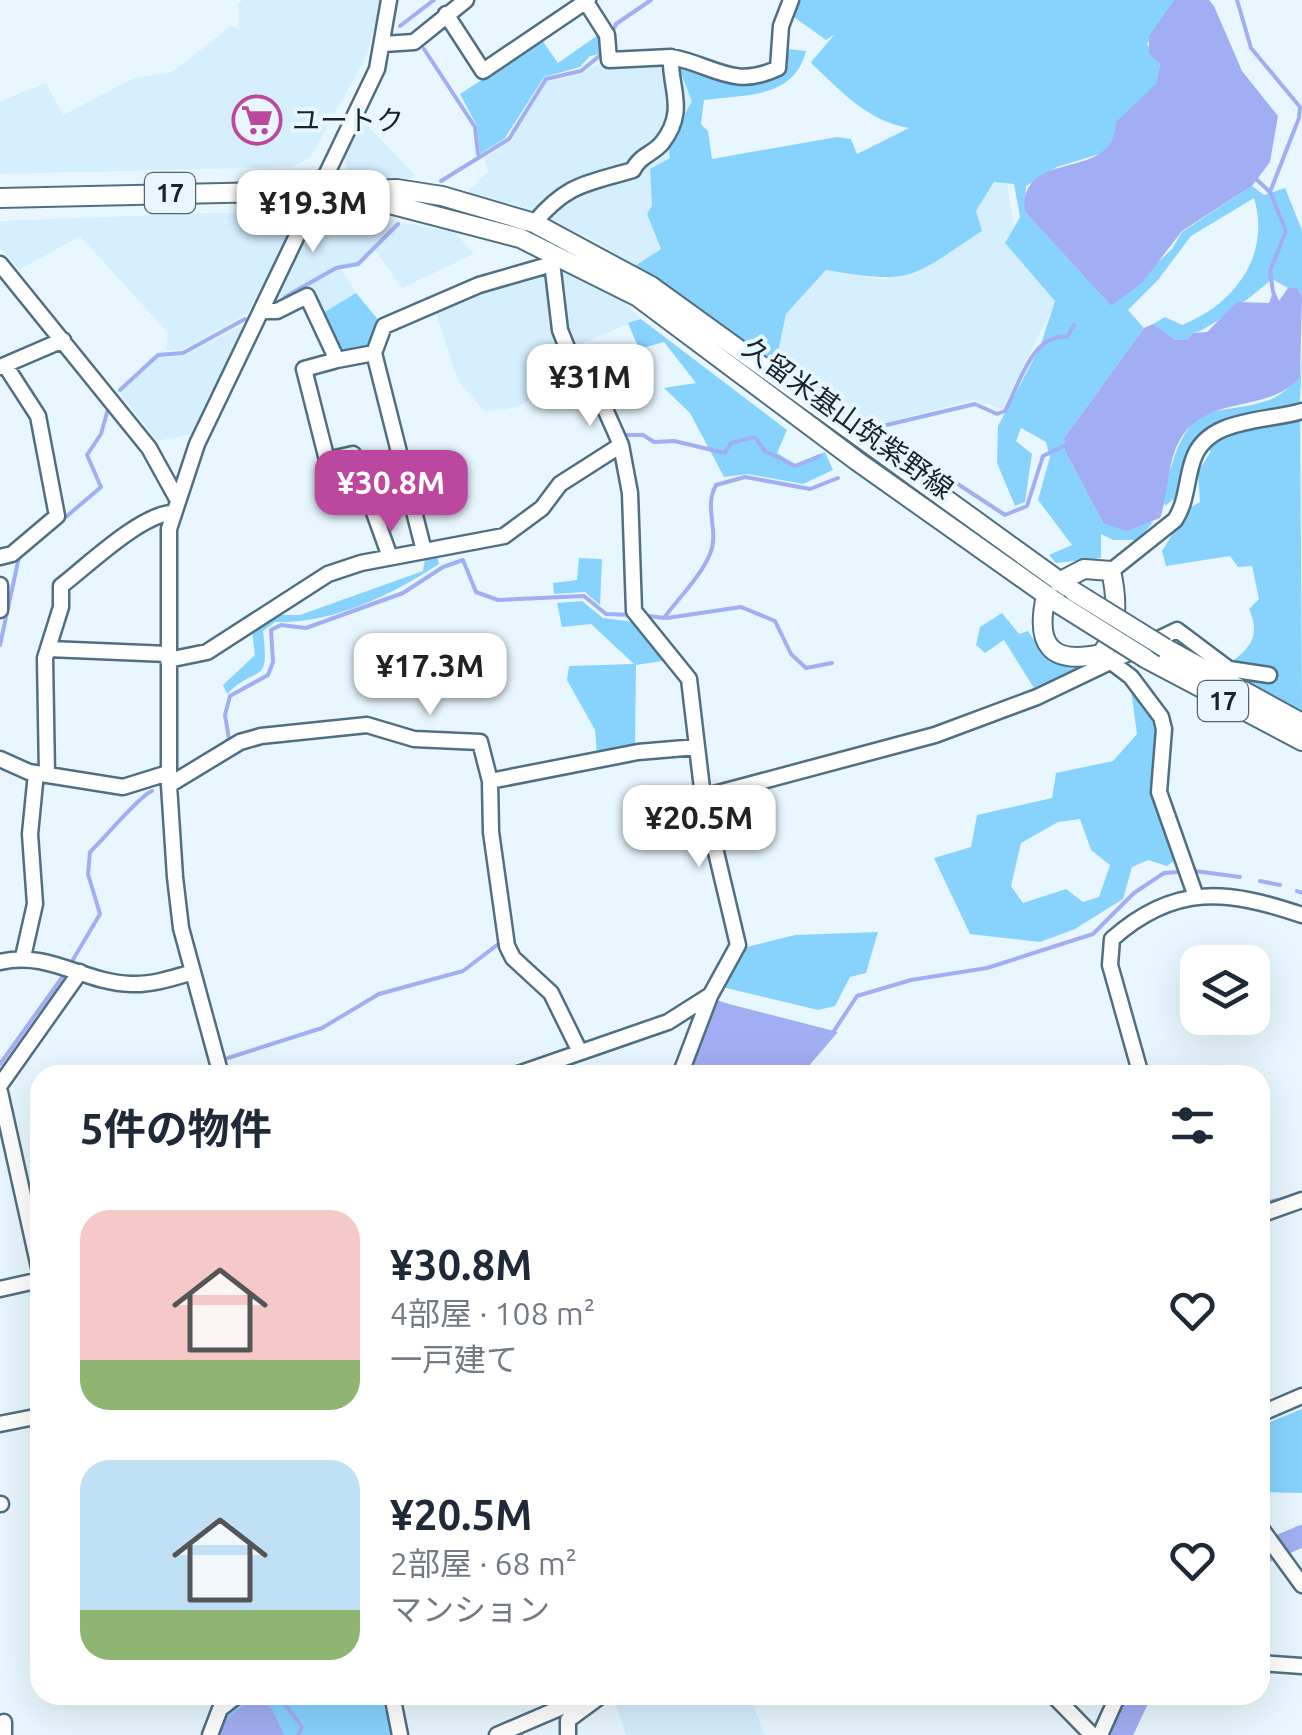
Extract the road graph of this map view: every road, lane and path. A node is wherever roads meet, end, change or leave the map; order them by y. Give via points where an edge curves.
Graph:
1 (389, 0) edge
2 (466, 0) edge
3 (792, 0) edge
4 (587, 1) edge
5 (446, 14) junction
6 (384, 44) junction
7 (671, 57) junction
8 (330, 190) junction
9 (0, 198) edge
10 (534, 222) junction
11 (552, 259) junction
12 (0, 264) edge
13 (261, 311) junction
14 (63, 340) junction
15 (374, 353) junction
16 (338, 360) junction
17 (3, 366) edge
18 (1302, 411) edge
19 (621, 445) junction
20 (176, 497) junction
21 (172, 514) junction
22 (424, 551) junction
23 (0, 557) edge
24 (390, 557) junction
25 (1111, 572) junction
26 (0, 585) edge
27 (1059, 593) junction
28 (0, 610) edge
29 (49, 648) junction
30 (168, 657) junction
31 (1105, 658) junction
32 (1269, 675) dead end
33 (1302, 723) edge
34 (1302, 741) edge
35 (697, 747) junction
36 (0, 760) edge
37 (41, 774) junction
38 (168, 779) junction
39 (490, 780) junction
40 (702, 797) junction
41 (1195, 894) junction
42 (1302, 915) edge
43 (24, 957) junction
44 (0, 962) edge
45 (73, 969) junction
46 (194, 972) junction
47 (710, 996) junction
48 (580, 1052) junction
49 (218, 1065) edge
50 (543, 1065) edge
51 (684, 1065) edge
52 (1138, 1065) edge
53 (0, 1088) edge
54 (1302, 1200) edge
55 (1270, 1211) edge
56 (30, 1226) edge
57 (30, 1282) edge
58 (0, 1288) edge
59 (1302, 1396) edge
60 (1270, 1410) edge
61 (30, 1418) edge
62 (0, 1424) edge
63 (1270, 1540) edge
64 (1302, 1584) edge
65 (1270, 1664) edge
66 (1302, 1666) edge
67 (225, 1705) edge
68 (394, 1705) edge
69 (567, 1705) edge
70 (588, 1705) edge
71 (1063, 1705) edge
72 (1114, 1705) edge
73 (210, 1735) edge
74 (400, 1735) edge
75 (497, 1735) edge
76 (568, 1735) edge
77 (1092, 1735) edge
78 (1100, 1735) edge

1 - 6 street
2 - 5 street
3 - 7 street via 781,26 778,68 764,75 727,77
4 - 5 street via 483,71
4 - 7 street via 613,62
5 - 6 street via 414,42
6 - 8 street
7 - 10 street via 678,92 662,144 634,170 580,182
8 - 9 main road, 久留米基山筑紫野線 / 17
8 - 10 main road, 久留米基山筑紫野線 / 17 via 412,192
8 - 11 main road, 久留米基山筑紫野線 / 17 via 520,238
8 - 13 street
10 - 27 main road, 久留米基山筑紫野線 / 17 via 651,286
11 - 15 street via 384,326
11 - 19 street via 560,330 582,386 605,409
11 - 27 main road, 久留米基山筑紫野線 / 17 via 638,296
12 - 14 street
13 - 16 street via 307,296
13 - 20 street
14 - 17 street
14 - 20 street via 149,448
15 - 16 street
15 - 22 street
16 - 24 street via 304,369 327,460 353,454
17 - 23 street via 38,416 57,516
18 - 25 street via 1210,435 1192,461 1175,520
19 - 22 street via 560,484 542,508 504,536
19 - 35 street via 638,616 689,679
20 - 21 street
21 - 29 street via 121,539 61,586
21 - 30 street
22 - 24 street
24 - 30 street via 328,574 206,652
25 - 27 main road via 1084,569
25 - 31 main road via 1116,605
26 - 28 street
27 - 31 main road via 1041,628 1044,642 1070,658
27 - 33 main road, 久留米基山筑紫野線 / 17, bridge
27 - 34 main road, 久留米基山筑紫野線 / 17, bridge via 1145,658
29 - 30 street
29 - 37 street
30 - 38 street
31 - 32 street via 1178,630 1229,668
31 - 40 street via 1038,697 935,735
31 - 41 street via 1132,677 1160,716 1159,792
35 - 39 street
35 - 40 street
36 - 37 street
37 - 38 street via 123,788
37 - 43 street via 30,834 35,904
38 - 39 street via 240,742 367,726 414,739 480,742
38 - 46 street via 178,909
39 - 48 street via 508,946 551,993
40 - 47 street via 738,945
41 - 42 street via 1249,897
41 - 52 street via 1128,926 1108,951
43 - 44 street
43 - 45 street
45 - 46 street via 130,984
45 - 53 street
46 - 49 street
47 - 48 street via 668,1022
47 - 51 street
48 - 50 street
53 - 56 street
54 - 55 street
57 - 58 street
59 - 60 street
61 - 62 street
63 - 64 street
65 - 66 street
67 - 73 street
68 - 74 street
69 - 75 street
70 - 76 street via 568,1720
71 - 77 street
72 - 78 street

